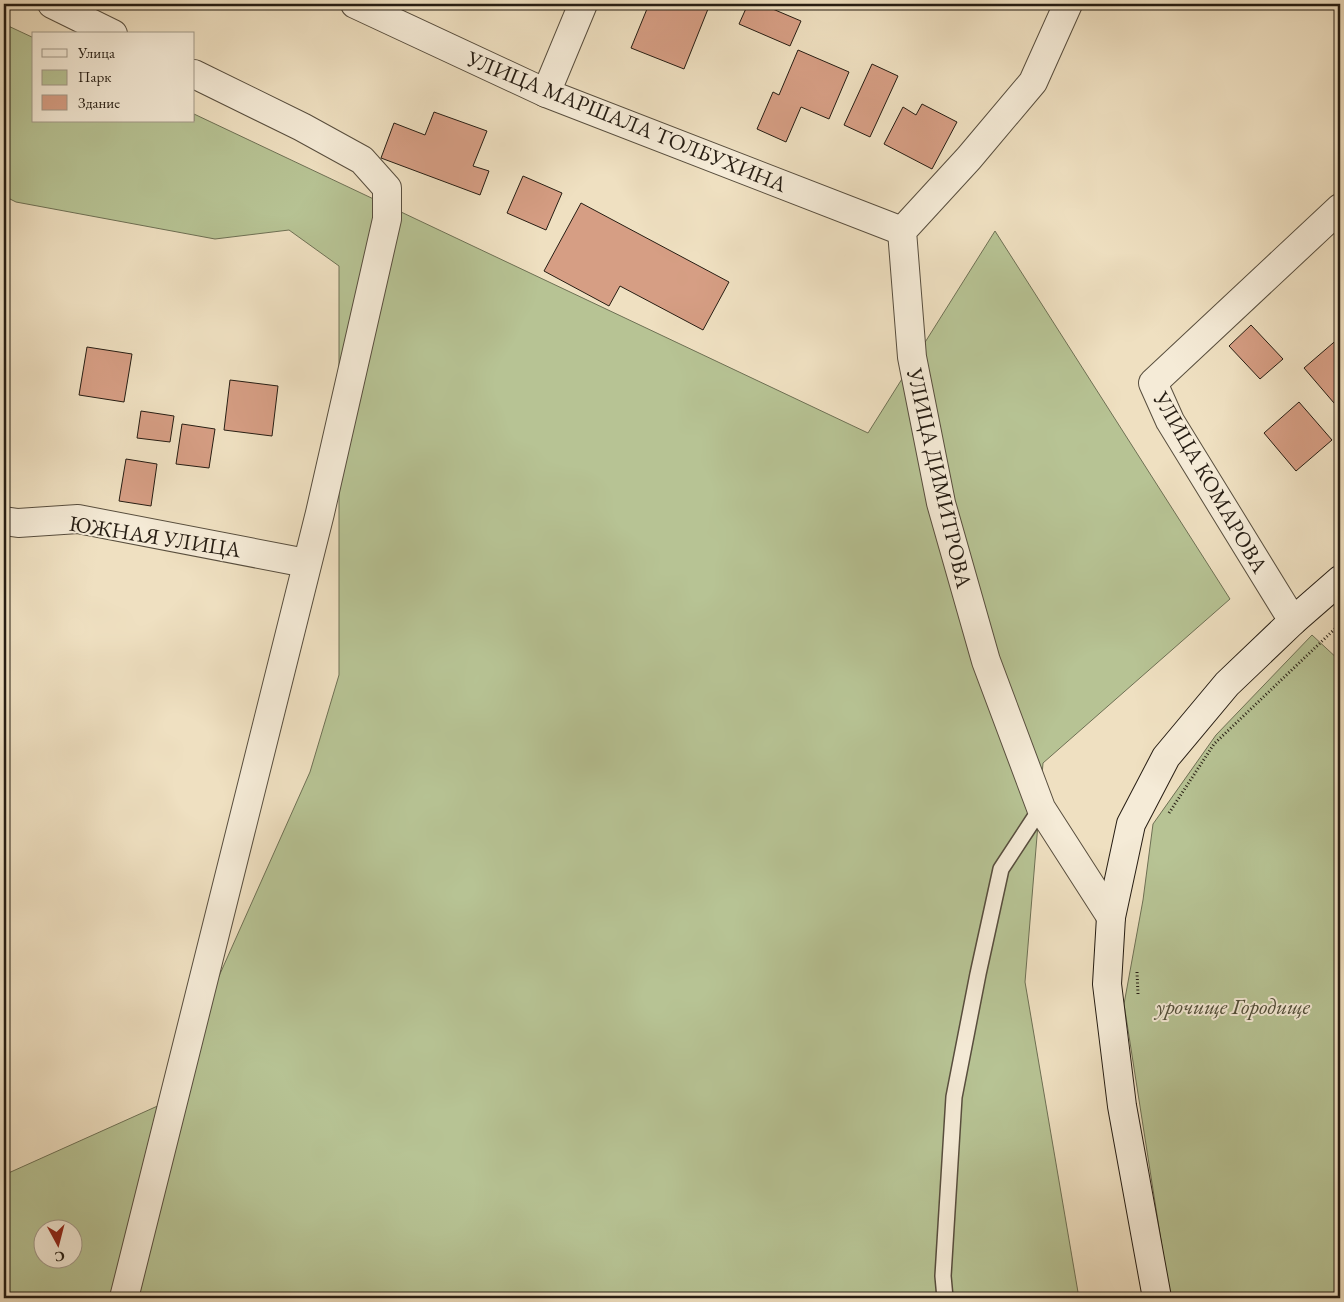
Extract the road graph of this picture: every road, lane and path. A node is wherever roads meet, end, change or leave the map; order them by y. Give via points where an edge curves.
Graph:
1 (52, 4) edge
2 (355, 4) edge
3 (583, 4) edge
4 (1068, 4) edge
5 (109, 32) edge
6 (195, 74) edge
7 (546, 93) junction
8 (1340, 208) edge
9 (902, 231) junction
10 (4, 521) edge
11 (306, 563) junction
12 (1340, 580) edge
13 (1293, 621) junction
14 (1340, 624) edge
15 (1041, 808) junction
16 (1165, 819) dead end
17 (1111, 917) junction
18 (1137, 965) dead end
19 (1138, 1003) dead end
20 (124, 1298) edge
21 (945, 1298) edge
22 (1157, 1298) edge

1 - 5 street
2 - 7 street, УЛИЦА МАРШАЛА ТОЛБУХИНА
3 - 7 street
4 - 9 street via 1033,82
6 - 11 street via 362,160 387,188 387,219
7 - 9 street, УЛИЦА МАРШАЛА ТОЛБУХИНА
8 - 13 street, УЛИЦА КОМАРОВА via 1153,383 1170,421
9 - 15 street, УЛИЦА ДИМИТРОВА via 912,357 941,503 986,661
10 - 11 street, ЮЖНАЯ УЛИЦА via 78,519
11 - 20 street
12 - 13 street
13 - 17 street via 1228,684 1166,757 1131,824
14 - 16 path via 1214,744
15 - 17 street, УЛИЦА ДИМИТРОВА
15 - 21 lane via 1001,869 978,974 954,1097 943,1276
17 - 22 street via 1107,984 1114,1043 1122,1106
18 - 19 path

